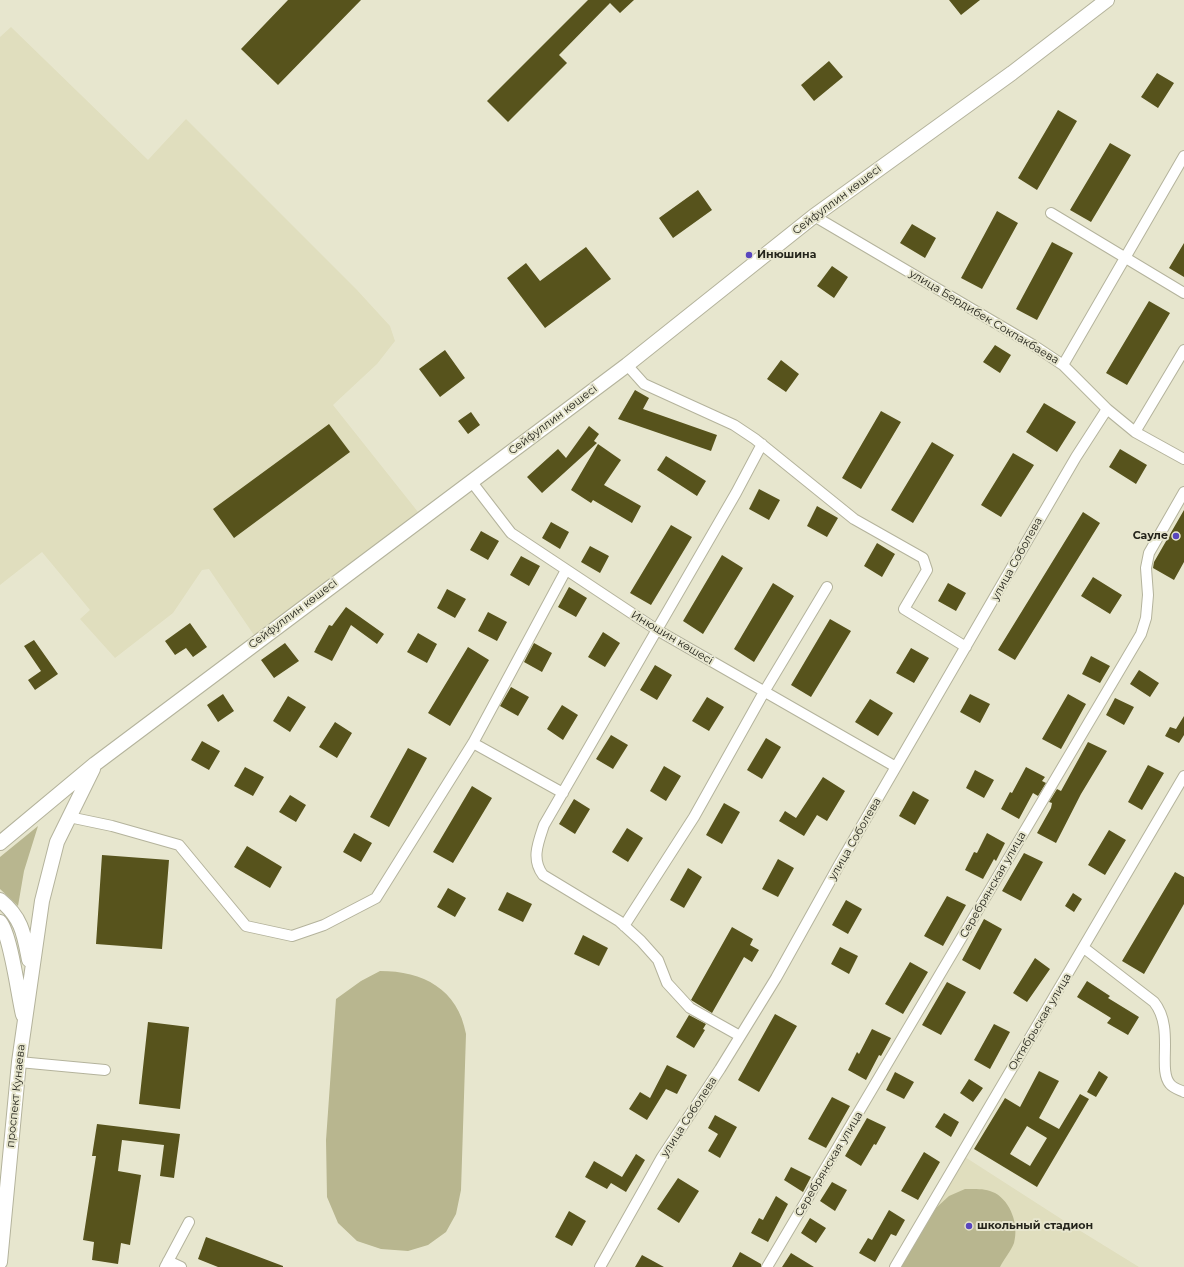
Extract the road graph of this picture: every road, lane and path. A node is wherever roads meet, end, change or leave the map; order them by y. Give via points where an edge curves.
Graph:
1 (1107, 0) edge
2 (1184, 156) edge
3 (1051, 213) dead end
4 (814, 216) junction
5 (1125, 257) junction
6 (1184, 293) edge
7 (1184, 350) edge
8 (627, 365) junction
9 (1062, 365) junction
10 (1107, 409) junction
11 (1135, 432) junction
12 (762, 444) junction
13 (1184, 459) edge
14 (471, 481) junction
15 (1184, 492) edge
16 (566, 570) junction
17 (827, 587) dead end
18 (656, 630) junction
19 (966, 647) junction
20 (764, 692) junction
21 (473, 743) junction
22 (95, 764) junction
23 (896, 767) junction
24 (1184, 776) edge
25 (563, 793) junction
26 (69, 817) junction
27 (0, 843) edge
28 (0, 900) edge
29 (0, 922) edge
30 (624, 926) junction
31 (1084, 948) junction
32 (32, 978) junction
33 (24, 1022) junction
34 (740, 1036) junction
35 (19, 1062) junction
36 (105, 1070) dead end
37 (1184, 1092) edge
38 (189, 1222) dead end
39 (0, 1262) edge
40 (167, 1264) edge
41 (181, 1267) edge
42 (600, 1267) edge
43 (767, 1267) edge
44 (895, 1267) edge

1 - 4 main road, Сейфуллин көшесі via 1012,73
2 - 5 street
3 - 5 street
4 - 8 main road, Сейфуллин көшесі
4 - 9 street, улица Бердибек Сокпакбаева via 989,317
5 - 6 street
5 - 9 street
7 - 11 street
8 - 12 street via 644,384 734,425
8 - 14 main road, Сейфуллин көшесі
9 - 10 street, улица Бердибек Сокпакбаева
10 - 11 street, улица Бердибек Сокпакбаева
10 - 19 street, улица Соболева via 1076,457
11 - 13 street, улица Бердибек Сокпакбаева
12 - 18 street
12 - 19 street via 854,519 923,558 927,570 904,609
14 - 16 street, Инюшин көшесі via 511,534
14 - 22 main road, Сейфуллин көшесі
15 - 43 street, Серебрянская улица via 1149,553 1146,568 1146,618 1141,634
16 - 18 street, Инюшин көшесі
16 - 21 street
17 - 20 street
18 - 20 street, Инюшин көшесі
18 - 25 street
19 - 23 street, улица Соболева
20 - 23 street, Инюшин көшесі
20 - 30 street via 694,817
21 - 25 street
21 - 26 street via 376,898 324,925 292,936 246,926 178,845
22 - 26 main road, проспект Кунаева
22 - 27 main road, Сейфуллин көшесі
23 - 34 street, улица Соболева via 776,978
24 - 31 street, Октябрьская улица
25 - 30 street via 544,825 538,843 537,867 543,876
26 - 32 main road, проспект Кунаева via 49,868 37,932
28 - 32 main road via 22,926
29 - 33 main road via 10,948
30 - 34 street via 642,941 658,960 668,983 690,1008
31 - 37 street via 1160,1009 1165,1025 1166,1076 1170,1085
31 - 44 street, Октябрьская улица
32 - 33 main road, проспект Кунаева
33 - 35 main road, проспект Кунаева
34 - 42 street, улица Соболева via 662,1157
35 - 36 street
35 - 39 main road, проспект Кунаева
38 - 40 street
40 - 41 street

